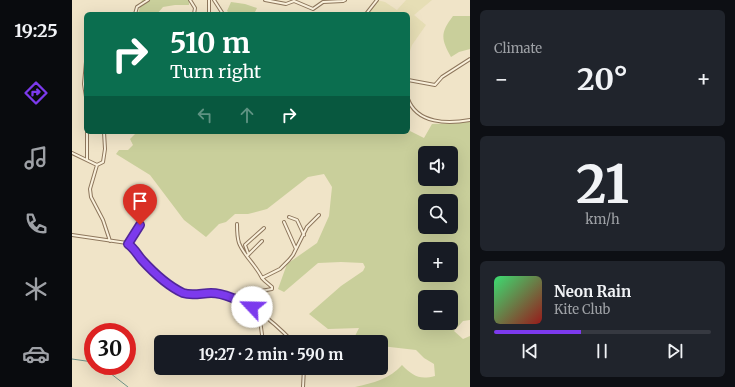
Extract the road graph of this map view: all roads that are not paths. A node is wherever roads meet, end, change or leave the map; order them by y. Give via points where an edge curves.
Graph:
1 (148, 0) edge
2 (190, 0) edge
3 (209, 0) edge
4 (214, 0) edge
5 (265, 0) edge
6 (345, 0) edge
7 (378, 0) edge
8 (136, 12) edge
9 (194, 12) edge
10 (209, 12) edge
11 (222, 12) edge
12 (368, 12) edge
13 (470, 59) edge
14 (410, 80) edge
15 (410, 103) edge
16 (470, 120) edge
17 (87, 134) edge
18 (104, 134) edge
19 (72, 153) edge
20 (87, 160) junction
21 (97, 165) junction
22 (319, 215) dead end
23 (289, 217) dead end
24 (284, 222) dead end
25 (237, 224) dead end
26 (140, 225) dead end
27 (264, 228) dead end
28 (304, 234) junction
29 (72, 235) edge
30 (110, 241) junction
31 (262, 241) dead end
32 (128, 244) junction
33 (296, 249) junction
34 (248, 255) junction
35 (262, 278) junction
36 (235, 296) junction
37 (227, 297) junction
38 (242, 302) junction
39 (252, 307) junction
40 (262, 335) edge
41 (286, 335) edge
42 (304, 375) edge
43 (303, 387) edge

1 - 8 street via 137,7
2 - 9 street
3 - 10 street
4 - 11 street
5 - 6 street via 286,4 294,1 313,9 323,2
7 - 12 street
13 - 14 street via 442,77 435,85
15 - 16 street via 418,112 432,120 459,123
17 - 20 street
18 - 21 street via 103,162
19 - 20 street
20 - 21 street
21 - 30 street via 90,189 91,197
22 - 28 street
23 - 28 street via 297,220
24 - 33 street
25 - 34 street via 239,244
26 - 32 street
27 - 34 street via 245,245
28 - 33 street
29 - 30 street
30 - 32 street
31 - 34 street
32 - 37 street via 155,273 184,293 213,293
33 - 35 street via 280,269
34 - 35 street
35 - 36 street via 272,287 271,290
36 - 37 street
36 - 38 street
37 - 38 street
38 - 39 street
39 - 40 street via 260,320
39 - 41 street
42 - 43 street

